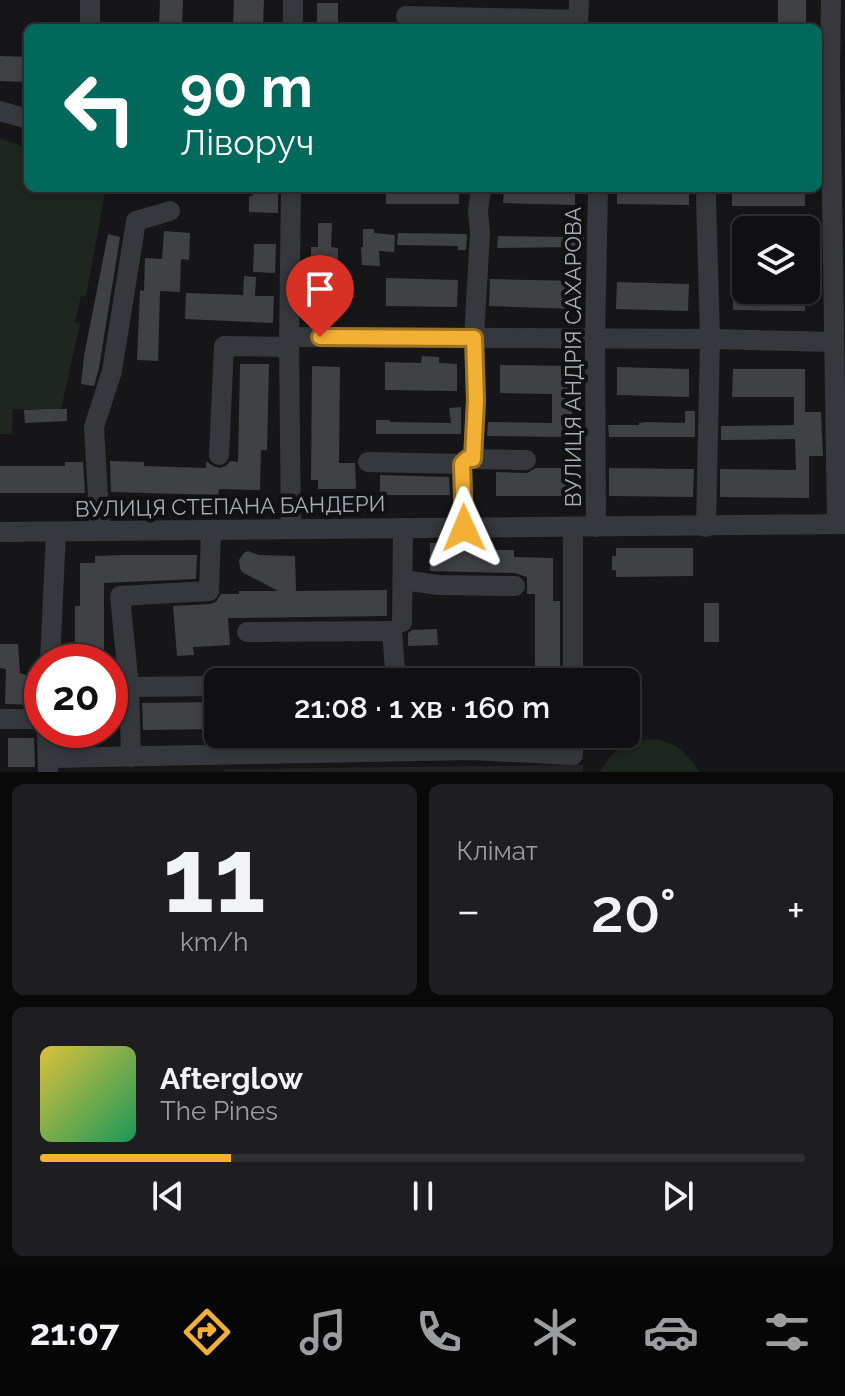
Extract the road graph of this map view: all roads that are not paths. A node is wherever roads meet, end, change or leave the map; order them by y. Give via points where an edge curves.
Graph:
1 (90, 0) edge
2 (293, 0) edge
3 (831, 0) edge
4 (406, 16) dead end
5 (579, 16) edge
6 (90, 24) edge
7 (293, 24) edge
8 (837, 64) edge
9 (0, 111) edge
10 (24, 118) edge
11 (291, 192) edge
12 (480, 192) edge
13 (598, 192) edge
14 (706, 197) dead end
15 (170, 211) dead end
16 (839, 248) edge
17 (839, 295) edge
18 (474, 338) junction
19 (710, 339) junction
20 (595, 340) junction
21 (289, 342) junction
22 (834, 342) junction
23 (219, 455) dead end
24 (526, 460) dead end
25 (468, 461) junction
26 (368, 462) dead end
27 (840, 462) edge
28 (841, 524) edge
29 (573, 527) junction
30 (596, 527) junction
31 (706, 527) junction
32 (403, 528) junction
33 (464, 528) junction
34 (291, 529) junction
35 (211, 530) junction
36 (100, 531) junction
37 (0, 532) edge
38 (56, 532) junction
39 (403, 580) junction
40 (515, 586) dead end
41 (402, 622) dead end
42 (247, 632) dead end
43 (51, 644) edge
44 (395, 668) edge
45 (573, 668) edge
46 (204, 686) edge
47 (129, 687) junction
48 (0, 719) edge
49 (24, 719) edge
50 (354, 748) edge
51 (535, 748) edge
52 (573, 748) edge
53 (131, 757) junction
54 (48, 765) edge

1 - 6 street
2 - 7 street
3 - 8 street
4 - 5 street
8 - 16 street
9 - 10 street
11 - 21 street
12 - 18 street
13 - 20 street, ВУЛИЦЯ АНДРІЯ САХАРОВА
14 - 19 street
15 - 36 street via 136,221 112,371 94,427
16 - 17 street
17 - 22 street
18 - 20 street
18 - 21 street
18 - 25 street via 476,400
19 - 20 street
19 - 22 street
19 - 31 street
20 - 30 street, ВУЛИЦЯ АНДРІЯ САХАРОВА
21 - 23 street via 224,346
21 - 34 street
22 - 27 street
24 - 25 street
25 - 26 street
25 - 33 street
27 - 28 street
28 - 31 street, ВУЛИЦЯ СТЕПАНА БАНДЕРИ
29 - 30 street, ВУЛИЦЯ СТЕПАНА БАНДЕРИ
29 - 33 street, ВУЛИЦЯ СТЕПАНА БАНДЕРИ
29 - 45 street
30 - 31 street, ВУЛИЦЯ СТЕПАНА БАНДЕРИ
32 - 33 street, ВУЛИЦЯ СТЕПАНА БАНДЕРИ
32 - 34 street, ВУЛИЦЯ СТЕПАНА БАНДЕРИ
32 - 39 street
34 - 35 street, ВУЛИЦЯ СТЕПАНА БАНДЕРИ
35 - 36 street, ВУЛИЦЯ СТЕПАНА БАНДЕРИ
35 - 47 street via 209,591 120,596
36 - 38 street, ВУЛИЦЯ СТЕПАНА БАНДЕРИ
37 - 38 street, ВУЛИЦЯ СТЕПАНА БАНДЕРИ
38 - 43 street
39 - 40 street
39 - 41 street
42 - 44 street via 392,631
46 - 47 street
47 - 53 street
48 - 49 street
50 - 53 street
51 - 52 street via 573,755
53 - 54 street

